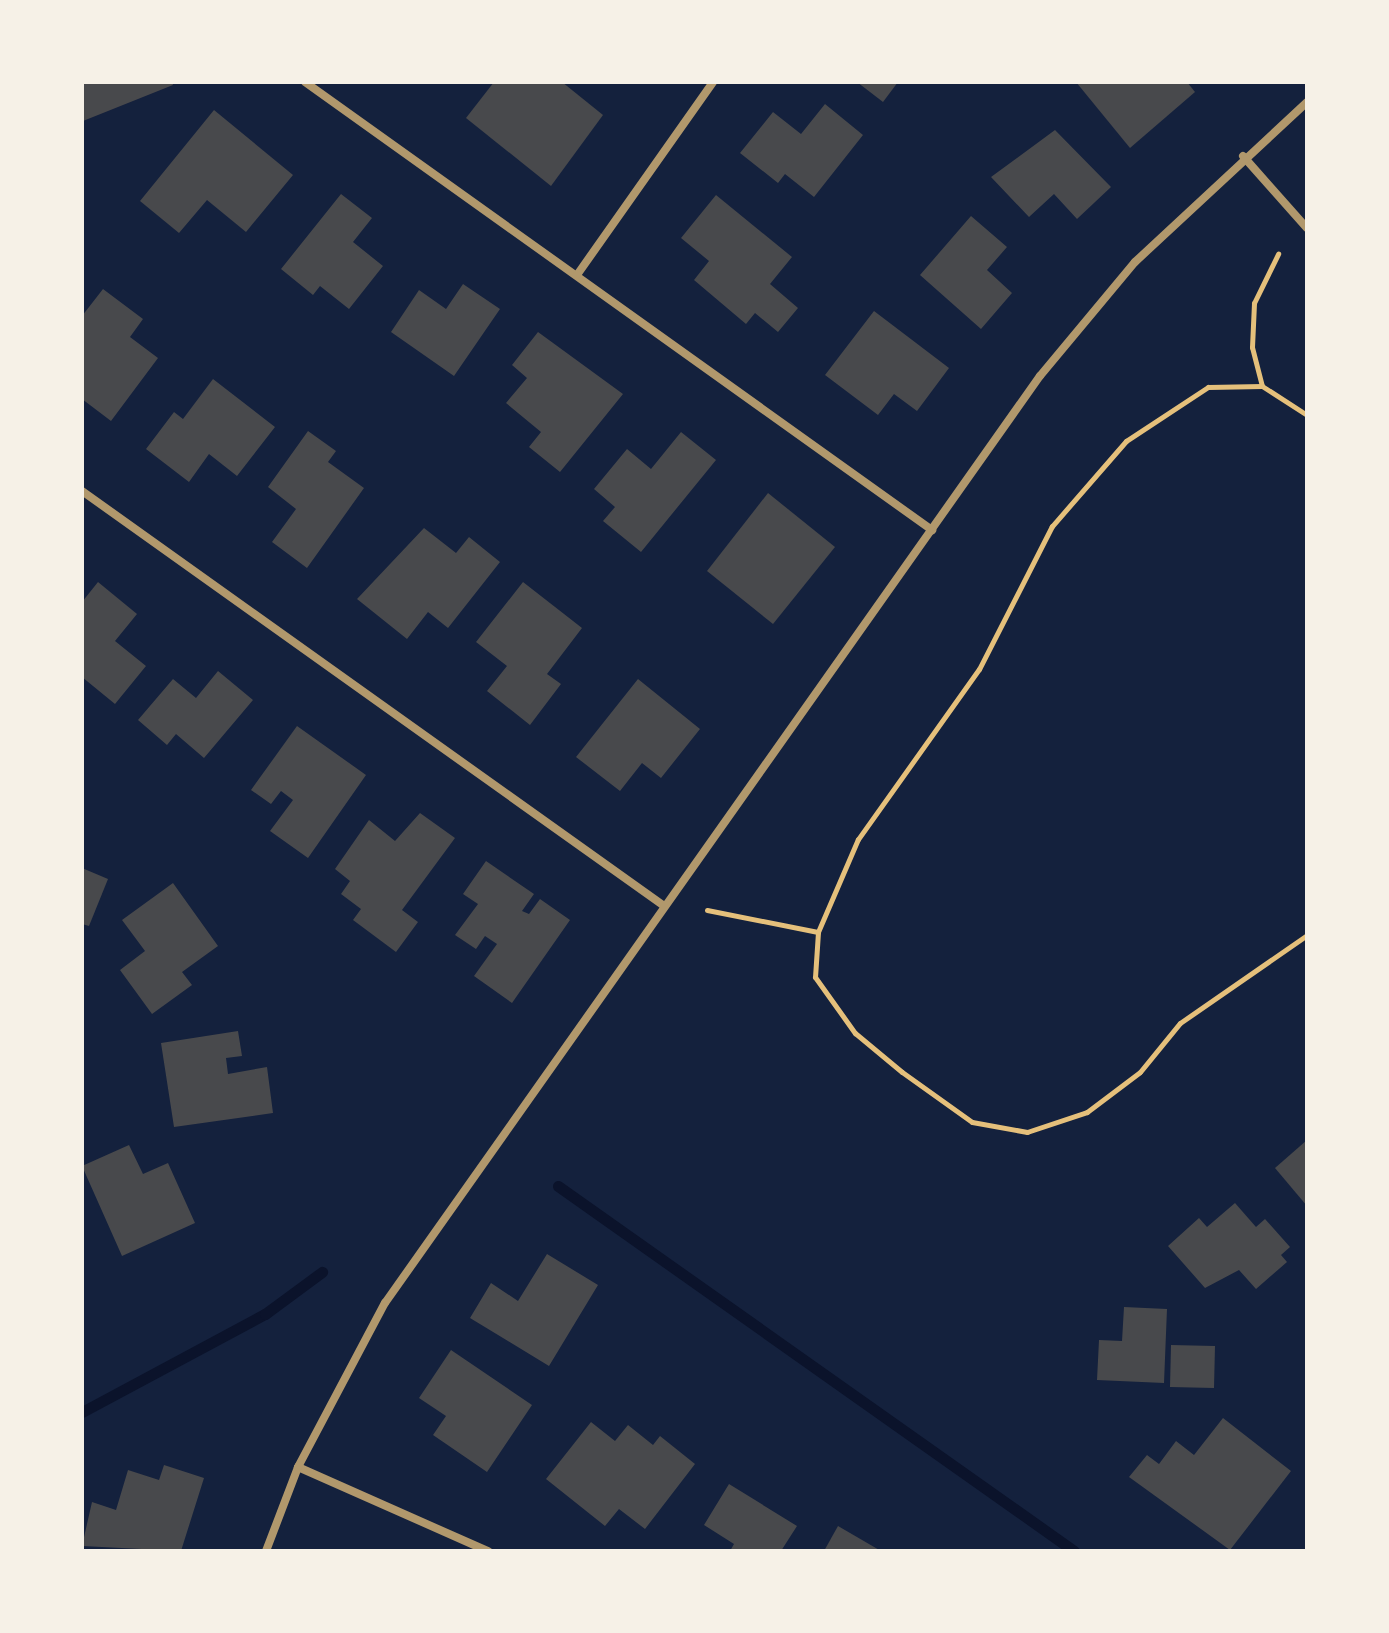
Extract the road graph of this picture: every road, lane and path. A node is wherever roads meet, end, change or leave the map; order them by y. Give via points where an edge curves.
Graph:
1 (305, 82) edge
2 (713, 82) edge
3 (1307, 102) edge
4 (1243, 156) junction
5 (1307, 228) edge
6 (1278, 254) dead end
7 (577, 275) junction
8 (1262, 386) junction
9 (1307, 415) edge
10 (82, 491) edge
11 (932, 530) junction
12 (664, 906) junction
13 (707, 910) dead end
14 (818, 932) junction
15 (1307, 935) edge
16 (298, 1467) junction
17 (266, 1551) edge
18 (488, 1551) edge

1 - 7 street
2 - 7 street
3 - 4 street
4 - 5 street
4 - 11 street via 1135,262 1040,376
6 - 8 path via 1254,303 1252,347
7 - 11 street
8 - 9 path
8 - 14 path via 1208,387 1126,441 1052,526 979,669 858,839
10 - 12 street
11 - 12 street
12 - 16 street via 385,1303
13 - 14 path
14 - 15 path via 815,977 855,1033 972,1122 1027,1132 1087,1112 1140,1072 1180,1023
16 - 17 street
16 - 18 street

